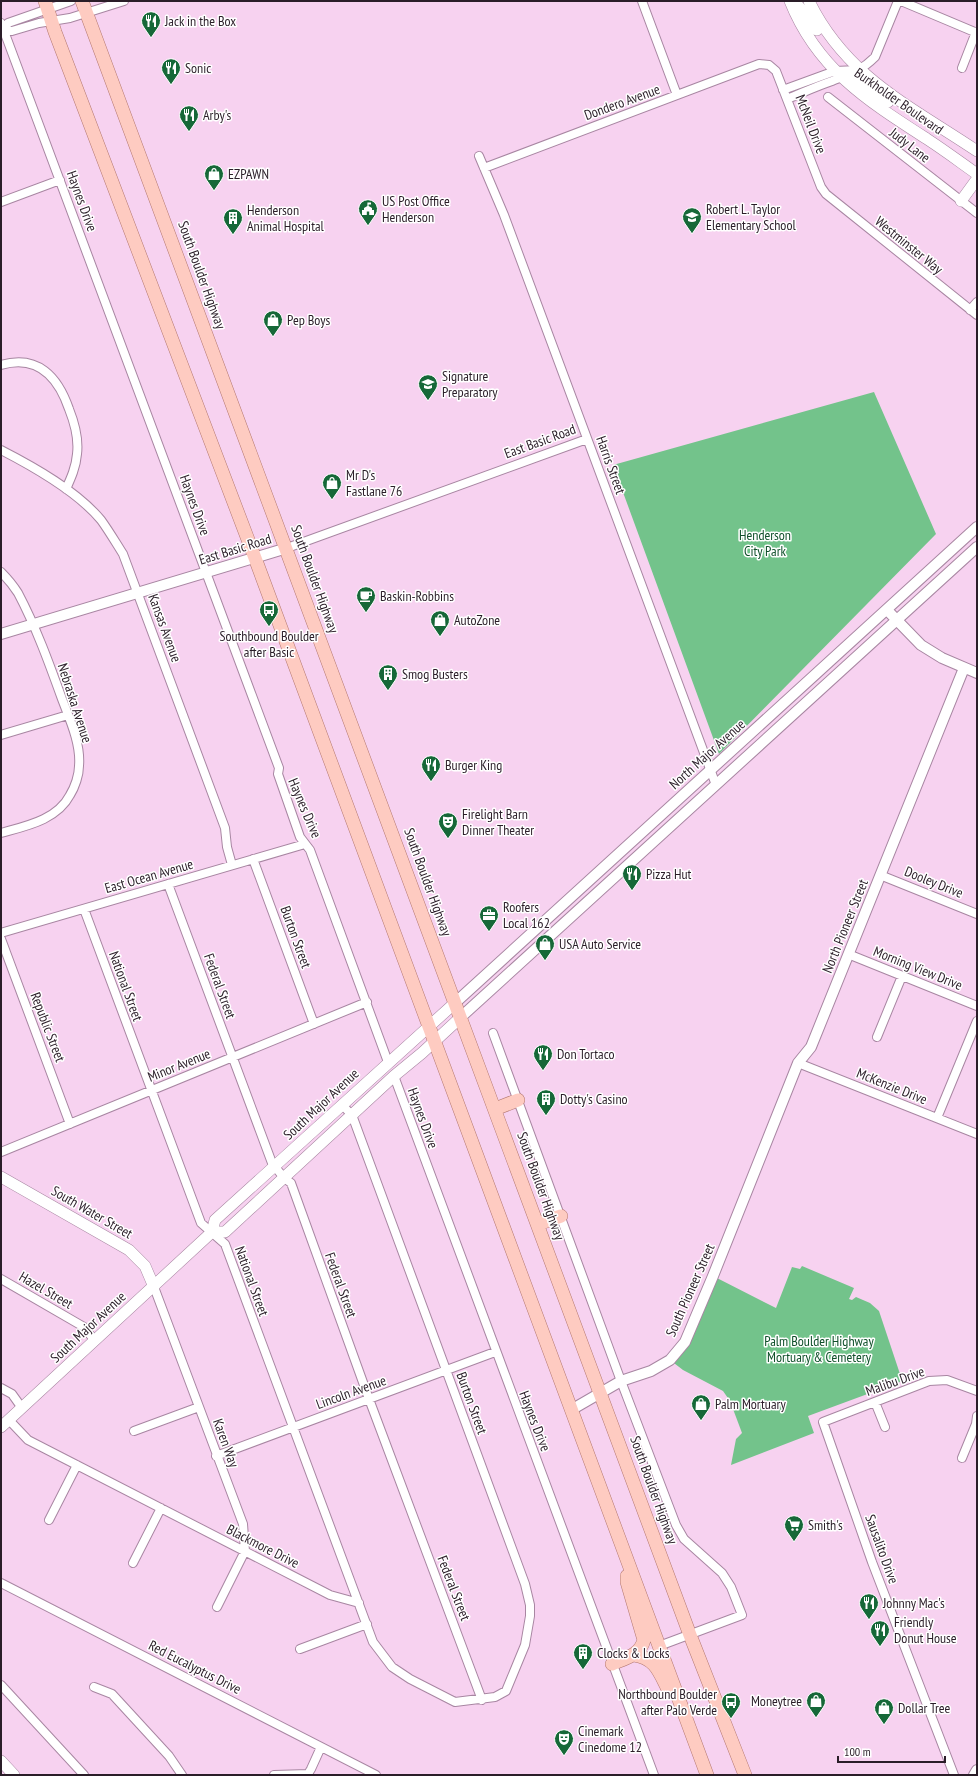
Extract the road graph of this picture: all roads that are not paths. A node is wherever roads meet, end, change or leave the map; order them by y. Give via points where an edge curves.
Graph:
1 (71, 1) edge
2 (124, 1) edge
3 (642, 1) edge
4 (790, 1) edge
5 (794, 1) edge
6 (809, 1) edge
7 (898, 1) edge
8 (901, 1) edge
9 (84, 7) edge
10 (49, 11) edge
11 (2, 28) edge
12 (977, 32) edge
13 (769, 66) joint
14 (962, 68) dead end
15 (859, 70) junction
16 (841, 75) junction
17 (783, 90) junction
18 (677, 95) junction
19 (828, 97) dead end
20 (787, 99) junction
21 (931, 121) junction
22 (977, 151) edge
23 (479, 156) dead end
24 (484, 168) junction
25 (977, 174) edge
26 (977, 179) edge
27 (60, 180) junction
28 (826, 194) joint
29 (961, 201) junction
30 (1, 202) edge
31 (977, 213) edge
32 (977, 302) edge
33 (974, 313) edge
34 (1, 365) edge
35 (587, 439) junction
36 (1, 450) edge
37 (66, 489) junction
38 (977, 527) edge
39 (977, 547) edge
40 (287, 548) junction
41 (954, 548) junction
42 (255, 558) junction
43 (962, 561) junction
44 (1, 572) edge
45 (207, 573) junction
46 (138, 593) junction
47 (887, 610) junction
48 (897, 621) junction
49 (32, 625) junction
50 (1, 634) edge
51 (964, 668) junction
52 (977, 673) edge
53 (775, 711) junction
54 (68, 715) junction
55 (767, 719) junction
56 (785, 722) junction
57 (777, 730) junction
58 (1, 735) edge
59 (710, 770) junction
60 (716, 785) junction
61 (656, 820) junction
62 (666, 830) junction
63 (1, 833) edge
64 (305, 844) junction
65 (253, 859) junction
66 (232, 865) junction
67 (880, 875) junction
68 (592, 877) junction
69 (168, 884) junction
70 (601, 888) junction
71 (84, 909) junction
72 (977, 914) edge
73 (1, 933) edge
74 (1, 939) edge
75 (848, 954) junction
76 (902, 976) junction
77 (367, 1002) junction
78 (456, 1002) junction
79 (977, 1006) edge
80 (461, 1017) junction
81 (977, 1021) edge
82 (314, 1024) junction
83 (429, 1027) junction
84 (493, 1033) dead end
85 (877, 1037) dead end
86 (434, 1042) junction
87 (233, 1057) junction
88 (388, 1062) junction
89 (798, 1063) junction
90 (394, 1076) junction
91 (152, 1091) junction
92 (518, 1100) junction
93 (342, 1105) junction
94 (495, 1109) junction
95 (352, 1115) junction
96 (937, 1118) junction
97 (70, 1124) junction
98 (977, 1134) edge
99 (1, 1152) edge
100 (275, 1166) junction
101 (1, 1177) edge
102 (284, 1178) junction
103 (746, 1192) joint
104 (561, 1216) junction
105 (538, 1224) junction
106 (212, 1232) junction
107 (1, 1279) edge
108 (154, 1287) junction
109 (95, 1341) junction
110 (495, 1352) junction
111 (445, 1370) junction
112 (621, 1381) junction
113 (1, 1388) edge
114 (977, 1391) edge
115 (601, 1393) junction
116 (369, 1399) junction
117 (875, 1402) junction
118 (199, 1407) junction
119 (22, 1408) junction
120 (571, 1410) junction
121 (977, 1416) edge
122 (823, 1422) joint
123 (5, 1424) edge
124 (293, 1427) junction
125 (885, 1428) dead end
126 (134, 1432) dead end
127 (216, 1456) junction
128 (962, 1458) dead end
129 (77, 1465) junction
130 (161, 1508) junction
131 (49, 1520) dead end
132 (245, 1551) junction
133 (626, 1557) junction
134 (133, 1563) dead end
135 (1, 1583) edge
136 (359, 1603) junction
137 (217, 1607) dead end
138 (367, 1624) junction
139 (690, 1635) junction
140 (659, 1646) junction
141 (300, 1649) dead end
142 (634, 1655) junction
143 (612, 1664) junction
144 (1, 1684) edge
145 (94, 1687) dead end
146 (482, 1700) junction
147 (688, 1725) junction
148 (321, 1747) junction
149 (1, 1761) edge
150 (977, 1770) edge
151 (14, 1775) edge
152 (84, 1775) edge
153 (182, 1775) edge
154 (274, 1775) edge
155 (376, 1775) edge
156 (654, 1775) edge
157 (707, 1775) edge
158 (745, 1775) edge
159 (954, 1775) edge
160 (974, 1775) edge

1 - 10 street
2 - 9 street
3 - 18 street
4 - 16 main road, Burkholder Boulevard via 808,36
5 - 15 main road via 841,62
6 - 15 main road, Burkholder Boulevard via 828,35
7 - 15 street via 876,57
8 - 12 street
9 - 10 street
9 - 40 main road, South Boulder Highway
10 - 11 street via 8,22
10 - 11 street via 39,23 12,31
10 - 42 main road
11 - 27 street, Haynes Drive
12 - 14 street
13 - 17 street, McNeil Drive via 776,71
13 - 18 street, Dondero Avenue via 759,64
15 - 16 street
15 - 16 street
15 - 21 main road, Burkholder Boulevard
16 - 17 street
16 - 20 street
16 - 21 main road via 904,111
16 - 25 main road, Burkholder Boulevard via 880,109
17 - 20 street, McNeil Drive
18 - 24 street, Dondero Avenue
19 - 29 street, Judy Lane
20 - 28 street, McNeil Drive
21 - 22 main road, Burkholder Boulevard
23 - 24 street, Harris Street
24 - 35 street, Harris Street
26 - 29 main road
27 - 30 street
27 - 45 street, Haynes Drive
28 - 33 street, Westminster Way
29 - 31 street, Judy Lane
32 - 33 street
34 - 37 street via 27,363 42,369 49,373 63,392 76,428 77,454 73,474
35 - 40 street, East Basic Road
35 - 59 street, Harris Street
36 - 37 street, Kansas Avenue
37 - 46 street, Kansas Avenue via 101,520 123,554
38 - 41 street, North Major Avenue
39 - 43 street, North Major Avenue
40 - 42 street, East Basic Road
40 - 78 main road, South Boulder Highway
41 - 43 street
41 - 47 street, North Major Avenue
42 - 45 street, East Basic Road
42 - 83 main road
43 - 48 street, North Major Avenue
44 - 49 street, Nebraska Avenue via 17,592
45 - 46 street, East Basic Road
45 - 64 street, Haynes Drive via 279,768 278,774 300,837
46 - 49 street, East Basic Road
46 - 66 street, Kansas Avenue via 226,828 227,847
47 - 48 street
47 - 53 street, North Major Avenue
48 - 51 street via 921,645
48 - 56 street, North Major Avenue
49 - 50 street, East Basic Road
49 - 54 street, Nebraska Avenue
51 - 52 street
51 - 67 street, North Pioneer Street
53 - 55 street, North Major Avenue
53 - 56 street
54 - 58 street
54 - 63 street, Nebraska Avenue via 77,744 79,766 78,776 70,795 53,815
55 - 57 street
55 - 59 street, North Major Avenue
56 - 57 street, North Major Avenue
57 - 60 street, North Major Avenue
59 - 60 street, Harris Street
59 - 61 street, North Major Avenue
60 - 62 street, North Major Avenue
61 - 62 street
61 - 68 street, North Major Avenue
62 - 70 street, North Major Avenue
64 - 65 street, East Ocean Avenue
64 - 77 street, Haynes Drive via 310,850
65 - 66 street, East Ocean Avenue
65 - 82 street, Burton Street
66 - 69 street, East Ocean Avenue
67 - 72 street, Dooley Drive
67 - 75 street, North Pioneer Street
68 - 70 street
68 - 78 street, North Major Avenue
69 - 71 street, East Ocean Avenue
69 - 87 street, Federal Street
70 - 80 street, North Major Avenue
71 - 73 street, East Ocean Avenue
71 - 91 street, National Street
74 - 97 street, Republic Street
75 - 76 street, Morning View Drive
75 - 89 street, North Pioneer Street via 811,1046
76 - 79 street, Morning View Drive
76 - 85 street
77 - 82 street, Minor Avenue
77 - 88 street, Haynes Drive
78 - 80 main road, South Boulder Highway
78 - 83 main road, South Major Avenue
80 - 86 main road, South Major Avenue
80 - 94 main road, South Boulder Highway
81 - 96 street
82 - 87 street, Minor Avenue
83 - 86 main road
83 - 88 main road, South Major Avenue
84 - 92 street
86 - 90 main road, South Major Avenue
86 - 120 main road
87 - 91 street, Minor Avenue
87 - 100 street, Federal Street
88 - 93 main road, South Major Avenue
89 - 96 street, McKenzie Drive
89 - 103 street, North Pioneer Street
90 - 95 main road, South Major Avenue
90 - 110 street, Haynes Drive
91 - 97 street, Minor Avenue
91 - 106 street, National Street via 201,1223
92 - 94 main road
92 - 104 street
93 - 95 street, Burton Street
93 - 100 main road, South Major Avenue
94 - 105 main road, South Boulder Highway
95 - 102 main road, South Major Avenue
95 - 111 street, Burton Street
96 - 98 street, McKenzie Drive
97 - 99 street, Minor Avenue
100 - 102 street, Federal Street
100 - 106 main road, South Major Avenue via 215,1220
101 - 108 main road, South Water Street via 129,1250 145,1266
102 - 106 main road, South Major Avenue via 225,1232
102 - 116 street, Federal Street via 291,1183
103 - 112 street, South Pioneer Street via 714,1276 685,1342 670,1360 651,1371
104 - 105 main road
104 - 112 street
105 - 115 main road, South Boulder Highway
106 - 108 main road, South Major Avenue
106 - 124 street, National Street via 225,1244
107 - 109 street, Hazel Street via 84,1327
108 - 109 main road, South Major Avenue
108 - 118 street, Karen Way
109 - 119 main road, South Major Avenue
110 - 111 street, Lincoln Avenue
110 - 143 street, Haynes Drive
111 - 116 street, Lincoln Avenue
111 - 146 street, Burton Street via 525,1584 530,1605 525,1645 506,1691
112 - 115 street, South Pioneer Street
112 - 139 street via 676,1525 684,1539 722,1573 731,1587 742,1615
113 - 119 street via 12,1394
114 - 117 street, Malibu Drive via 940,1379
115 - 120 street, South Pioneer Street
115 - 139 main road, South Boulder Highway
116 - 124 street, Lincoln Avenue
116 - 146 street, Federal Street
117 - 122 street, Malibu Drive
117 - 125 street
118 - 126 street
118 - 127 street, Karen Way
119 - 123 main road, South Major Avenue
120 - 133 main road
121 - 128 street
122 - 159 street, Sausalito Drive via 872,1562
123 - 129 street, Blackmore Drive via 28,1440
124 - 127 street, Lincoln Avenue
124 - 136 street, National Street
127 - 132 street, Karen Way via 243,1524
129 - 130 street, Blackmore Drive
129 - 131 street
130 - 132 street, Blackmore Drive
130 - 134 street
132 - 136 street, Blackmore Drive via 330,1595
132 - 137 street
133 - 140 main road
133 - 142 main road via 627,1582 644,1640
135 - 148 street, Red Eucalyptus Drive
136 - 138 street
138 - 141 street
138 - 146 street via 374,1642 392,1667 410,1679 455,1702
139 - 140 street
139 - 158 main road, South Boulder Highway
140 - 147 main road
142 - 143 main road
142 - 147 main road via 648,1658 653,1662
143 - 156 street, Haynes Drive
144 - 152 street
145 - 153 street via 112,1694 169,1756
147 - 157 main road
148 - 154 street via 308,1774
148 - 155 street, Red Eucalyptus Drive
149 - 151 main road
150 - 160 street

